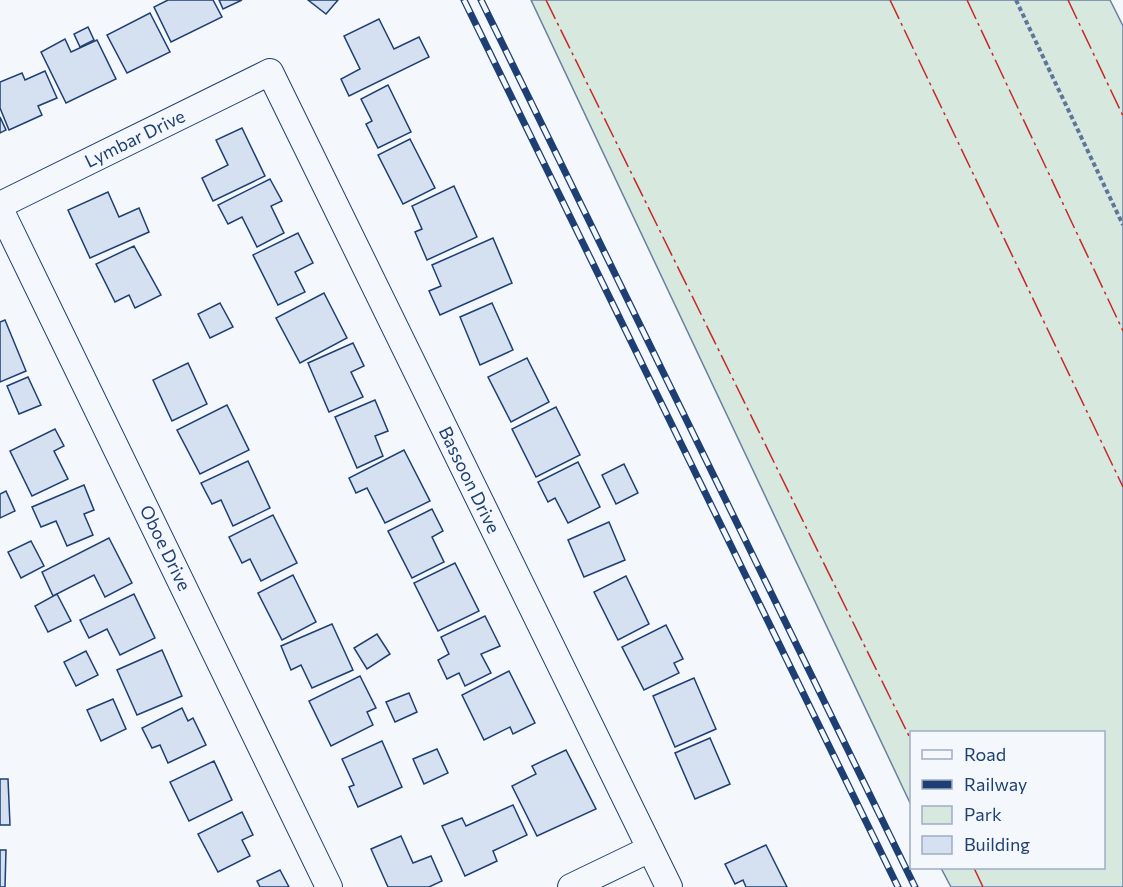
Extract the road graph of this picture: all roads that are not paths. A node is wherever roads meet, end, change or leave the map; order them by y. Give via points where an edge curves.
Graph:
1 (270, 72) joint
2 (0, 207) edge
3 (650, 849) junction
4 (329, 887) edge
5 (571, 887) edge
6 (669, 887) edge

1 - 2 street, Lymbar Drive
1 - 3 street, Bassoon Drive
2 - 4 street, Oboe Drive
3 - 5 street
3 - 6 street, Bassoon Drive

